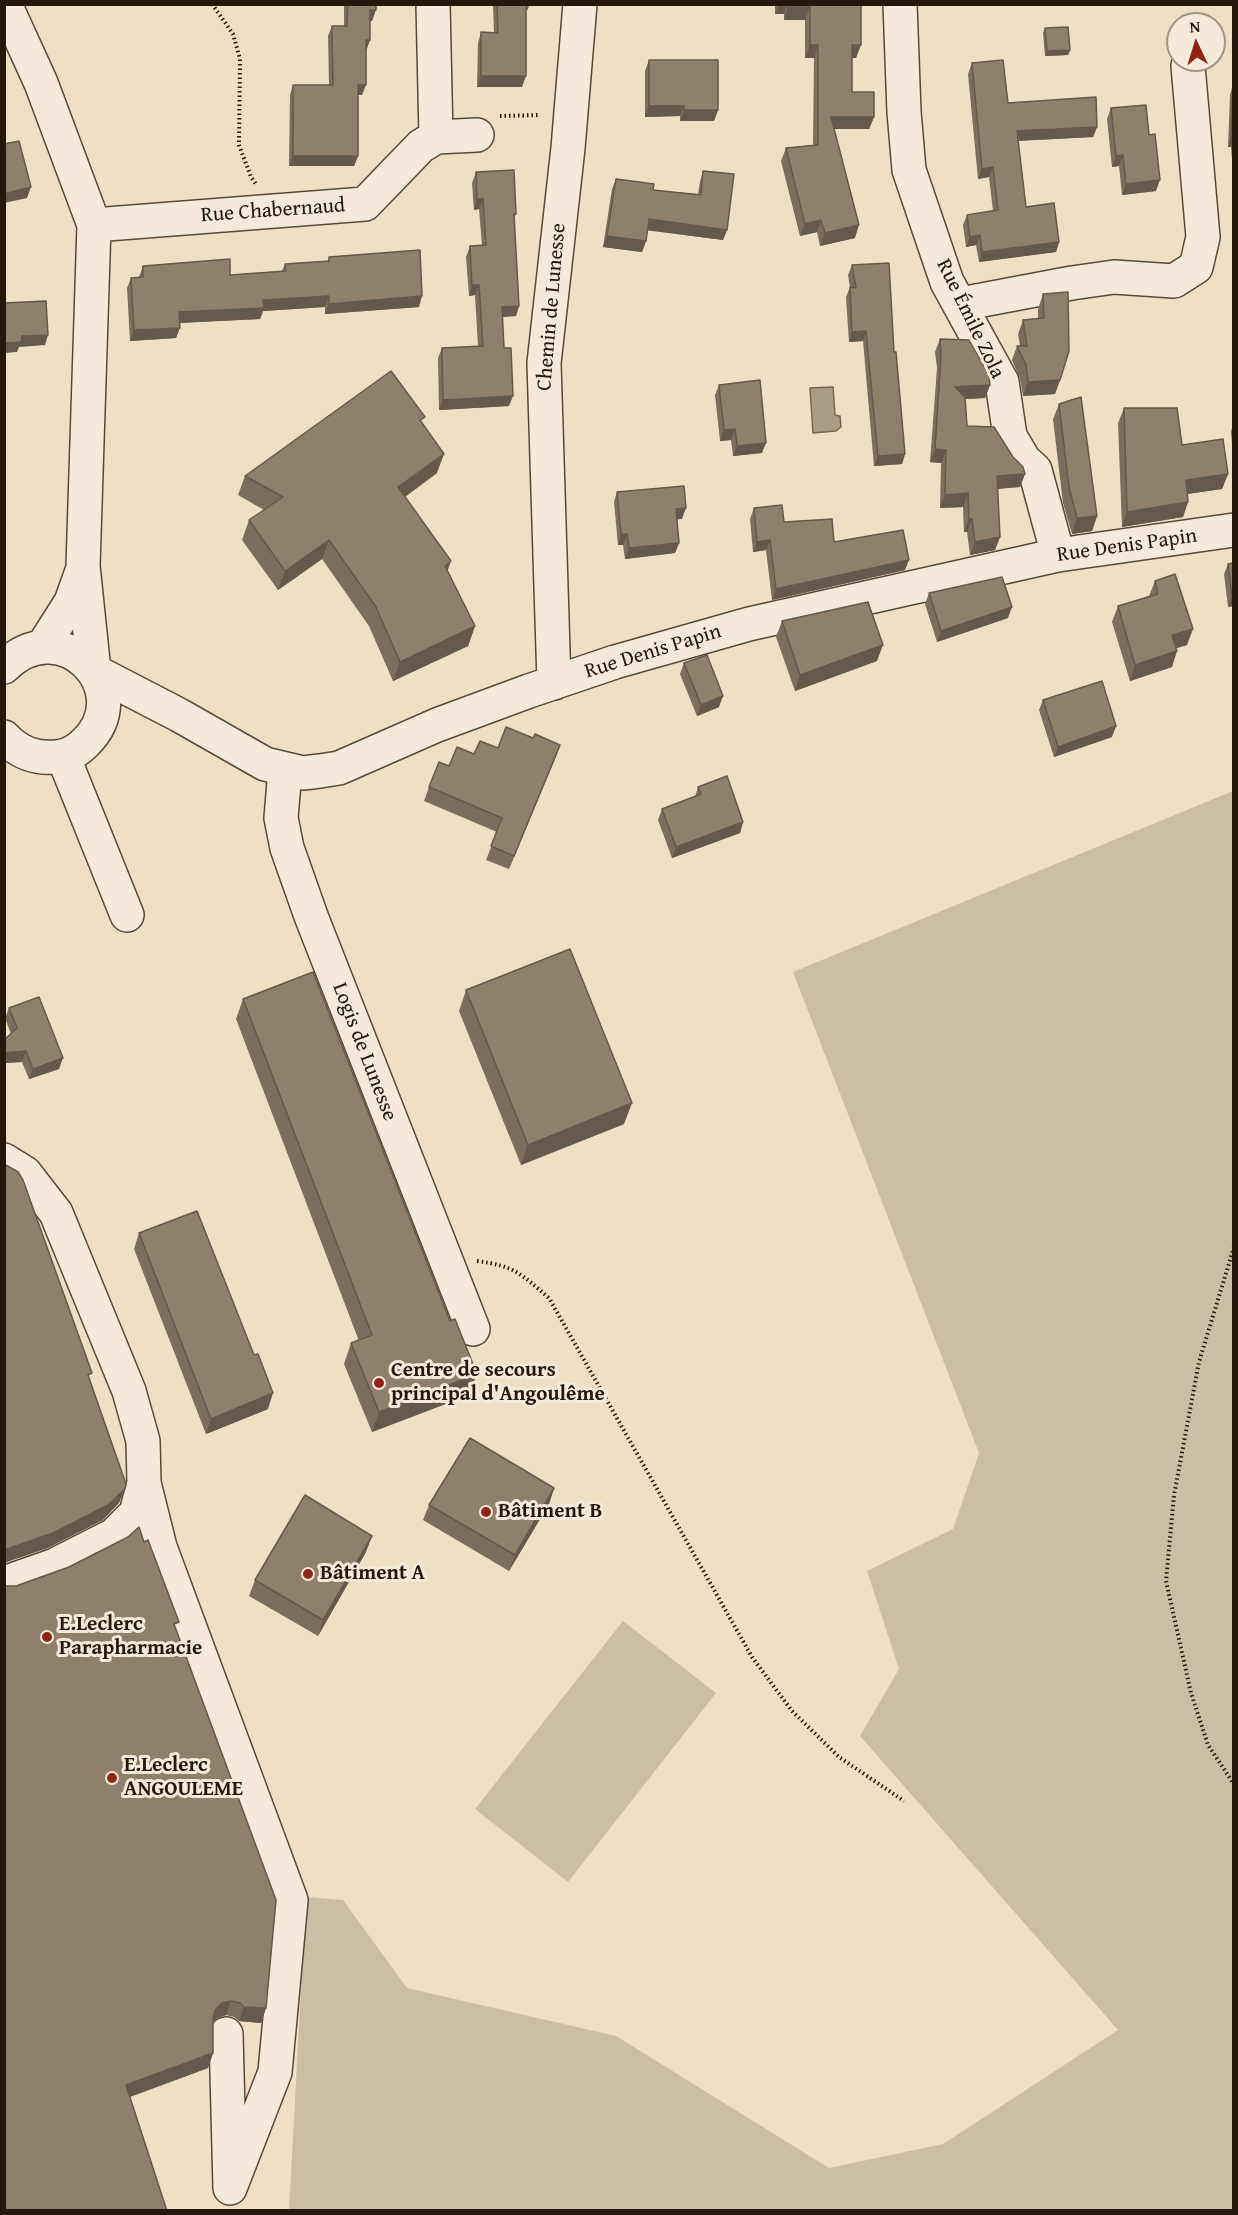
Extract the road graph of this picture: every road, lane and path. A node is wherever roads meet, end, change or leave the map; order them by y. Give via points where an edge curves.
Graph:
1 (5, 4) edge
2 (212, 4) edge
3 (433, 4) edge
4 (580, 4) edge
5 (900, 4) edge
6 (1189, 72) edge
7 (570, 114) junction
8 (477, 135) joint
9 (436, 137) junction
10 (275, 211) junction
11 (94, 225) junction
12 (961, 304) junction
13 (1233, 530) edge
14 (1058, 555) junction
15 (83, 566) junction
16 (43, 646) junction
17 (4, 667) edge
18 (94, 671) junction
19 (554, 683) junction
20 (156, 703) junction
21 (101, 721) junction
22 (7, 745) edge
23 (63, 756) junction
24 (285, 770) junction
25 (127, 915) dead end
26 (4, 1160) edge
27 (1233, 1246) edge
28 (444, 1256) junction
29 (473, 1329) dead end
30 (144, 1483) junction
31 (4, 1584) edge
32 (1233, 1784) edge
33 (904, 1801) dead end
34 (226, 2034) dead end

1 - 11 street
2 - 10 path via 233,34 240,58 239,145 251,177
3 - 9 street
4 - 7 street, Chemin de Lunesse
5 - 12 street, Rue Émile Zola via 909,170 947,282
6 - 12 street via 1203,237 1196,267 1174,281 1114,277
7 - 8 path via 479,117
7 - 19 street, Chemin de Lunesse via 544,363
8 - 9 street
9 - 10 street, Rue Chabernaud via 421,146 366,204
10 - 11 street, Rue Chabernaud
11 - 15 street
12 - 14 street, Rue Émile Zola via 1002,382 1010,436 1035,471
13 - 14 street, Rue Denis Papin
14 - 19 street, Rue Denis Papin via 749,624
15 - 16 street via 71,602
15 - 18 street
16 - 17 street via 14,657
16 - 18 street, Rue Denis Papin via 74,652
18 - 20 street, Rue Denis Papin
18 - 21 street via 102,686
19 - 24 street, Rue Denis Papin via 437,725 339,768 303,773
20 - 21 street
20 - 24 street, Rue Denis Papin via 265,764
21 - 23 street via 86,742
22 - 23 street via 45,758
23 - 25 street
24 - 28 street, Logis de Lunesse via 281,818 287,848
26 - 30 street via 25,1173 56,1213 129,1391 143,1441
27 - 32 path via 1199,1362 1174,1495 1166,1581 1191,1693 1208,1745
28 - 29 street, Logis de Lunesse
28 - 33 path via 498,1263 519,1272 549,1298 752,1657 792,1711 823,1742
30 - 31 street via 136,1513 114,1535 55,1565
30 - 34 street via 160,1546 291,1900 275,2072 230,2188

